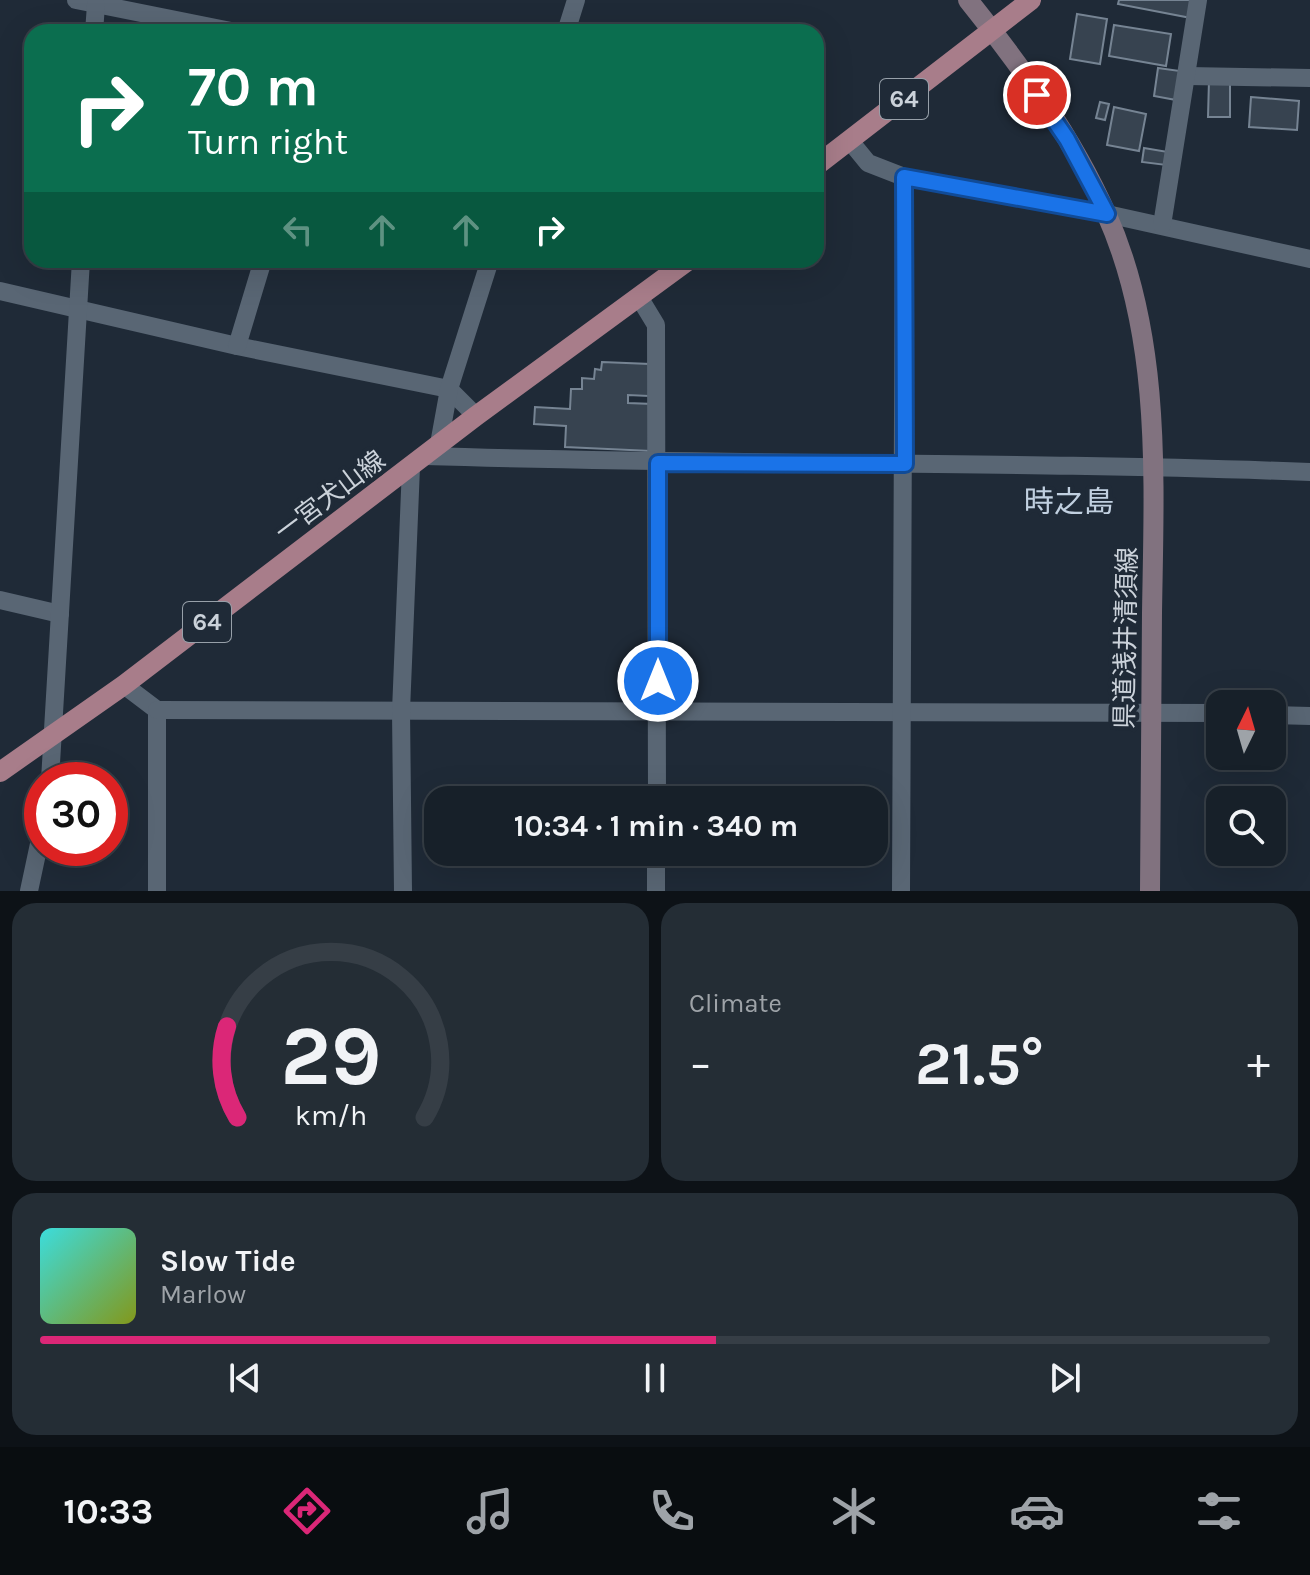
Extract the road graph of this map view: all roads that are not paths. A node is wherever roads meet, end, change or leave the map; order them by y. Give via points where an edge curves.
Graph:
1 (76, 0) edge
2 (576, 0) edge
3 (968, 0) edge
4 (1031, 0) edge
5 (1198, 0) edge
6 (96, 5) junction
7 (95, 24) edge
8 (195, 24) edge
9 (568, 24) edge
10 (992, 30) junction
11 (1188, 76) junction
12 (1310, 78) edge
13 (850, 141) junction
14 (824, 160) edge
15 (904, 177) junction
16 (1107, 214) junction
17 (1162, 225) junction
18 (1310, 259) edge
19 (81, 268) edge
20 (261, 268) edge
21 (487, 268) edge
22 (678, 268) edge
23 (0, 291) edge
24 (639, 297) junction
25 (78, 309) junction
26 (237, 346) junction
27 (449, 389) junction
28 (476, 416) junction
29 (425, 456) junction
30 (658, 463) junction
31 (905, 464) junction
32 (1154, 466) junction
33 (1310, 472) edge
34 (0, 600) edge
35 (60, 614) junction
36 (124, 685) junction
37 (157, 710) junction
38 (401, 711) junction
39 (903, 711) junction
40 (1151, 711) junction
41 (659, 712) junction
42 (1206, 713) edge
43 (1286, 715) edge
44 (1310, 716) edge
45 (52, 732) junction
46 (51, 762) edge
47 (0, 772) edge
48 (657, 786) edge
49 (34, 866) edge
50 (656, 866) edge
51 (29, 891) edge
52 (157, 891) edge
53 (403, 891) edge
54 (656, 891) edge
55 (901, 891) edge
56 (1150, 891) edge

1 - 6 street
2 - 9 street
3 - 10 main road, 県道浅井清須線
4 - 10 main road, 64
5 - 11 street
6 - 7 street
6 - 8 street
10 - 13 main road, 64
10 - 16 main road, 県道浅井清須線 via 1067,139
11 - 12 street
11 - 17 street
13 - 14 main road, 64
13 - 15 street via 868,163
15 - 16 street
15 - 31 street
16 - 17 street
16 - 32 main road, 県道浅井清須線 via 1145,355
17 - 18 street
19 - 25 street
20 - 26 street
21 - 27 street
22 - 24 main road, 一宮犬山線 / 64
23 - 25 street
24 - 28 main road, 一宮犬山線 / 64
24 - 30 street via 656,325
25 - 26 street
25 - 35 street
26 - 27 street
27 - 28 street
27 - 29 street
28 - 29 main road, 一宮犬山線 / 64
29 - 30 street
29 - 36 main road, 一宮犬山線 / 64
29 - 38 street
30 - 31 street
30 - 41 street
31 - 32 street
31 - 39 street
32 - 33 street
32 - 40 main road, 県道浅井清須線
34 - 35 street
35 - 45 street
36 - 37 street
36 - 45 main road, 一宮犬山線 / 64
37 - 38 street
37 - 52 street
38 - 41 street
38 - 53 street
39 - 40 street
39 - 41 street
39 - 55 street
40 - 42 street
40 - 56 main road, 県道浅井清須線
41 - 48 street
43 - 44 street
45 - 46 street
45 - 47 main road, 一宮犬山線 / 64
49 - 51 street
50 - 54 street

